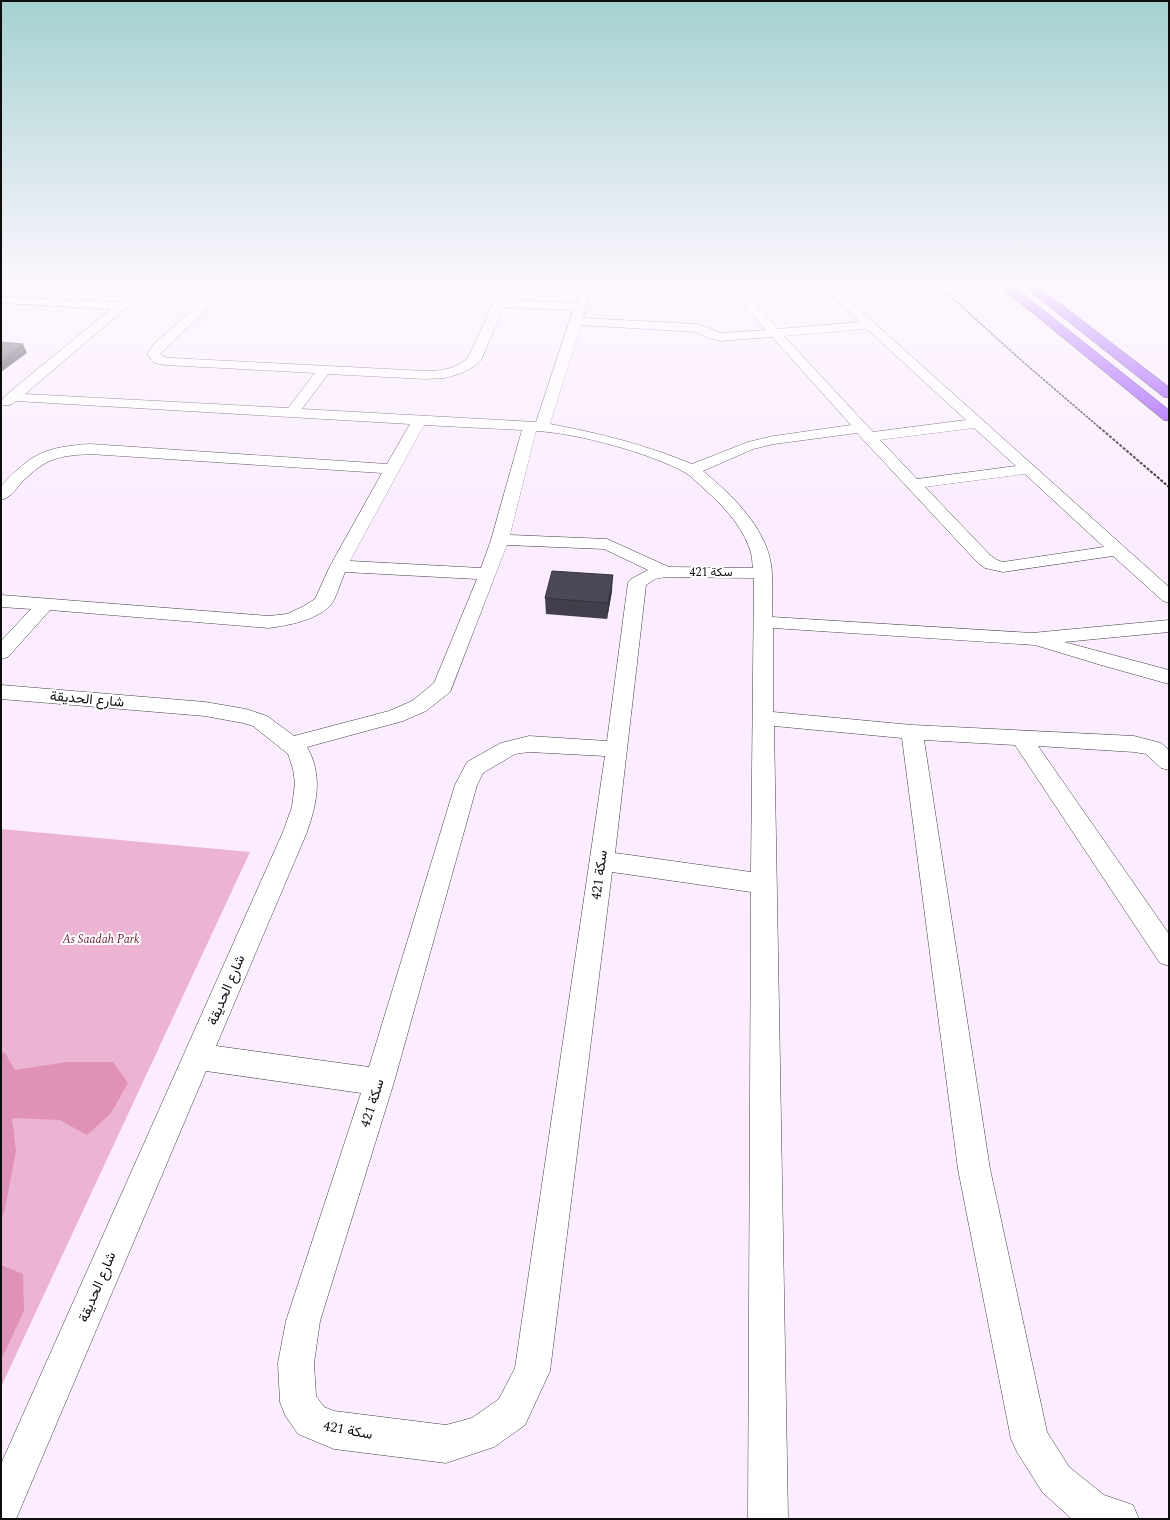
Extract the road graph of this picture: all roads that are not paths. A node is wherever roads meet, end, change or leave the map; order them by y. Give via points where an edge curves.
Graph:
1 (61, 357) edge
2 (155, 357) edge
3 (475, 357) edge
4 (562, 357) edge
5 (798, 357) edge
6 (906, 357) edge
7 (1094, 357) edge
8 (1121, 357) edge
9 (325, 369) junction
10 (1169, 394) edge
11 (7, 402) edge
12 (292, 413) junction
13 (1169, 417) edge
14 (419, 420) junction
15 (978, 423) junction
16 (536, 427) junction
17 (865, 432) junction
18 (391, 469) junction
19 (1028, 469) junction
20 (692, 470) junction
21 (912, 484) junction
22 (1, 495) edge
23 (500, 540) junction
24 (1117, 550) junction
25 (339, 566) junction
26 (666, 572) junction
27 (763, 572) junction
28 (488, 574) junction
29 (1169, 597) edge
30 (1, 601) edge
31 (45, 605) junction
32 (763, 622) junction
33 (1169, 626) edge
34 (1032, 639) junction
35 (1, 653) edge
36 (1169, 677) edge
37 (1, 692) edge
38 (763, 718) junction
39 (912, 732) junction
40 (1021, 738) junction
41 (292, 744) junction
42 (617, 749) junction
43 (1169, 762) edge
44 (601, 861) junction
45 (763, 884) junction
46 (1169, 955) edge
47 (197, 1057) junction
48 (379, 1082) junction
49 (1, 1509) edge
50 (768, 1519) edge
51 (1119, 1519) edge

1 - 11 street
2 - 9 street via 160,361 171,362
3 - 9 street via 465,368 452,373 426,376
4 - 16 street
5 - 17 street
6 - 15 street
7 - 13 highway
8 - 10 highway
9 - 12 street
11 - 12 street
12 - 14 street
14 - 16 street
14 - 18 street
15 - 17 street
15 - 19 street
16 - 20 street via 616,442 657,454
16 - 23 street
17 - 20 street via 774,440 748,446
17 - 21 street
18 - 22 street via 90,449 46,456 36,462
18 - 25 street
19 - 21 street
19 - 24 street
20 - 27 street via 732,507 744,522 758,547
21 - 24 street via 991,564 1003,567
23 - 26 street via 607,544
23 - 28 street
24 - 29 street
25 - 28 street
25 - 31 street via 323,602 291,619 269,622
26 - 27 street, سكة 421
26 - 42 street, سكة 421 via 650,575 637,583
27 - 32 street
28 - 41 street via 443,687 419,706 396,716
30 - 31 street
31 - 35 street
32 - 34 street
32 - 38 street
33 - 34 street
34 - 36 street
37 - 41 street, شارع الحديقة via 205,709 239,715 260,721
38 - 39 street
38 - 45 street
39 - 40 street
39 - 51 street via 974,1169 1030,1439 1056,1480 1093,1511
40 - 43 street via 1134,744 1153,748
40 - 46 street
41 - 47 street, شارع الحديقة via 298,751 304,769 304,807
42 - 44 street, سكة 421
42 - 48 street, سكة 421 via 529,744 509,748 475,768 466,785
44 - 45 street
44 - 48 street, سكة 421 via 532,1371 512,1412 481,1434 446,1444 334,1430 310,1421 298,1402 296,1363 302,1321
45 - 50 street
47 - 48 street
47 - 49 street, شارع الحديقة

